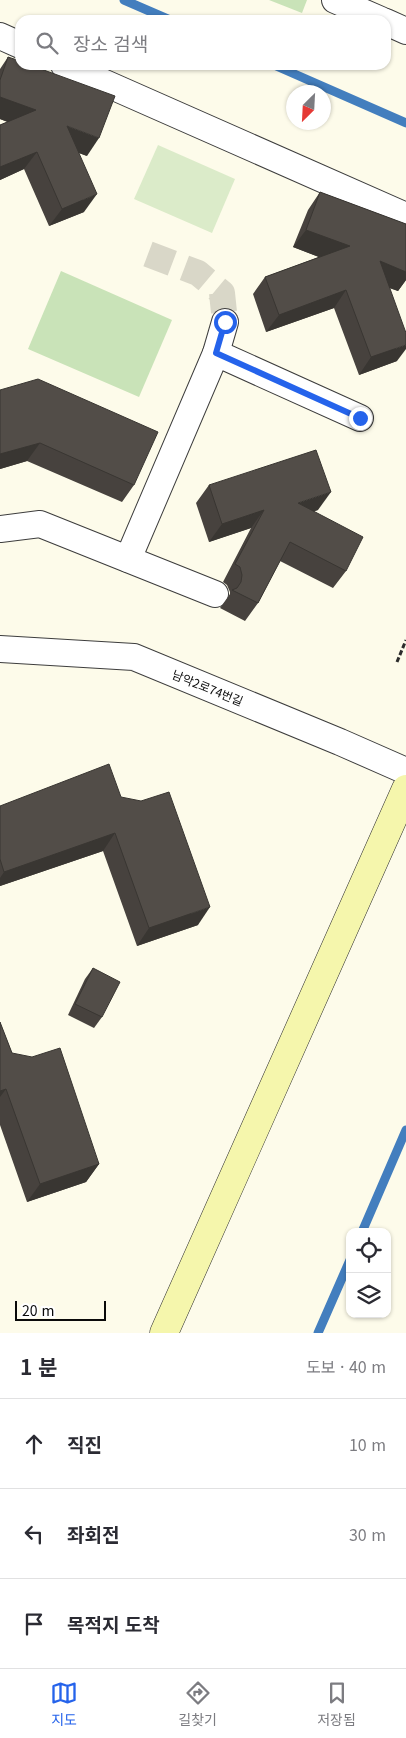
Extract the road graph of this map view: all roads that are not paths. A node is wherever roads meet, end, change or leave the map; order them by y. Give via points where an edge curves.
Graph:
1 (335, 0) edge
2 (370, 15) edge
3 (391, 24) edge
4 (406, 31) edge
5 (0, 36) edge
6 (15, 43) edge
7 (75, 70) edge
8 (406, 216) edge
9 (225, 322) tunnel mouth
10 (216, 353) junction
11 (360, 418) dead end
12 (0, 529) edge
13 (128, 559) junction
14 (215, 594) dead end
15 (0, 650) edge
16 (406, 771) edge
17 (406, 789) edge
18 (164, 1333) edge

1 - 2 street
3 - 4 street
5 - 6 street
7 - 8 street
9 - 10 street
10 - 11 street
10 - 13 street
12 - 13 street via 40,524
13 - 14 street
15 - 16 street, 남악2로74번길 via 134,657
17 - 18 street

